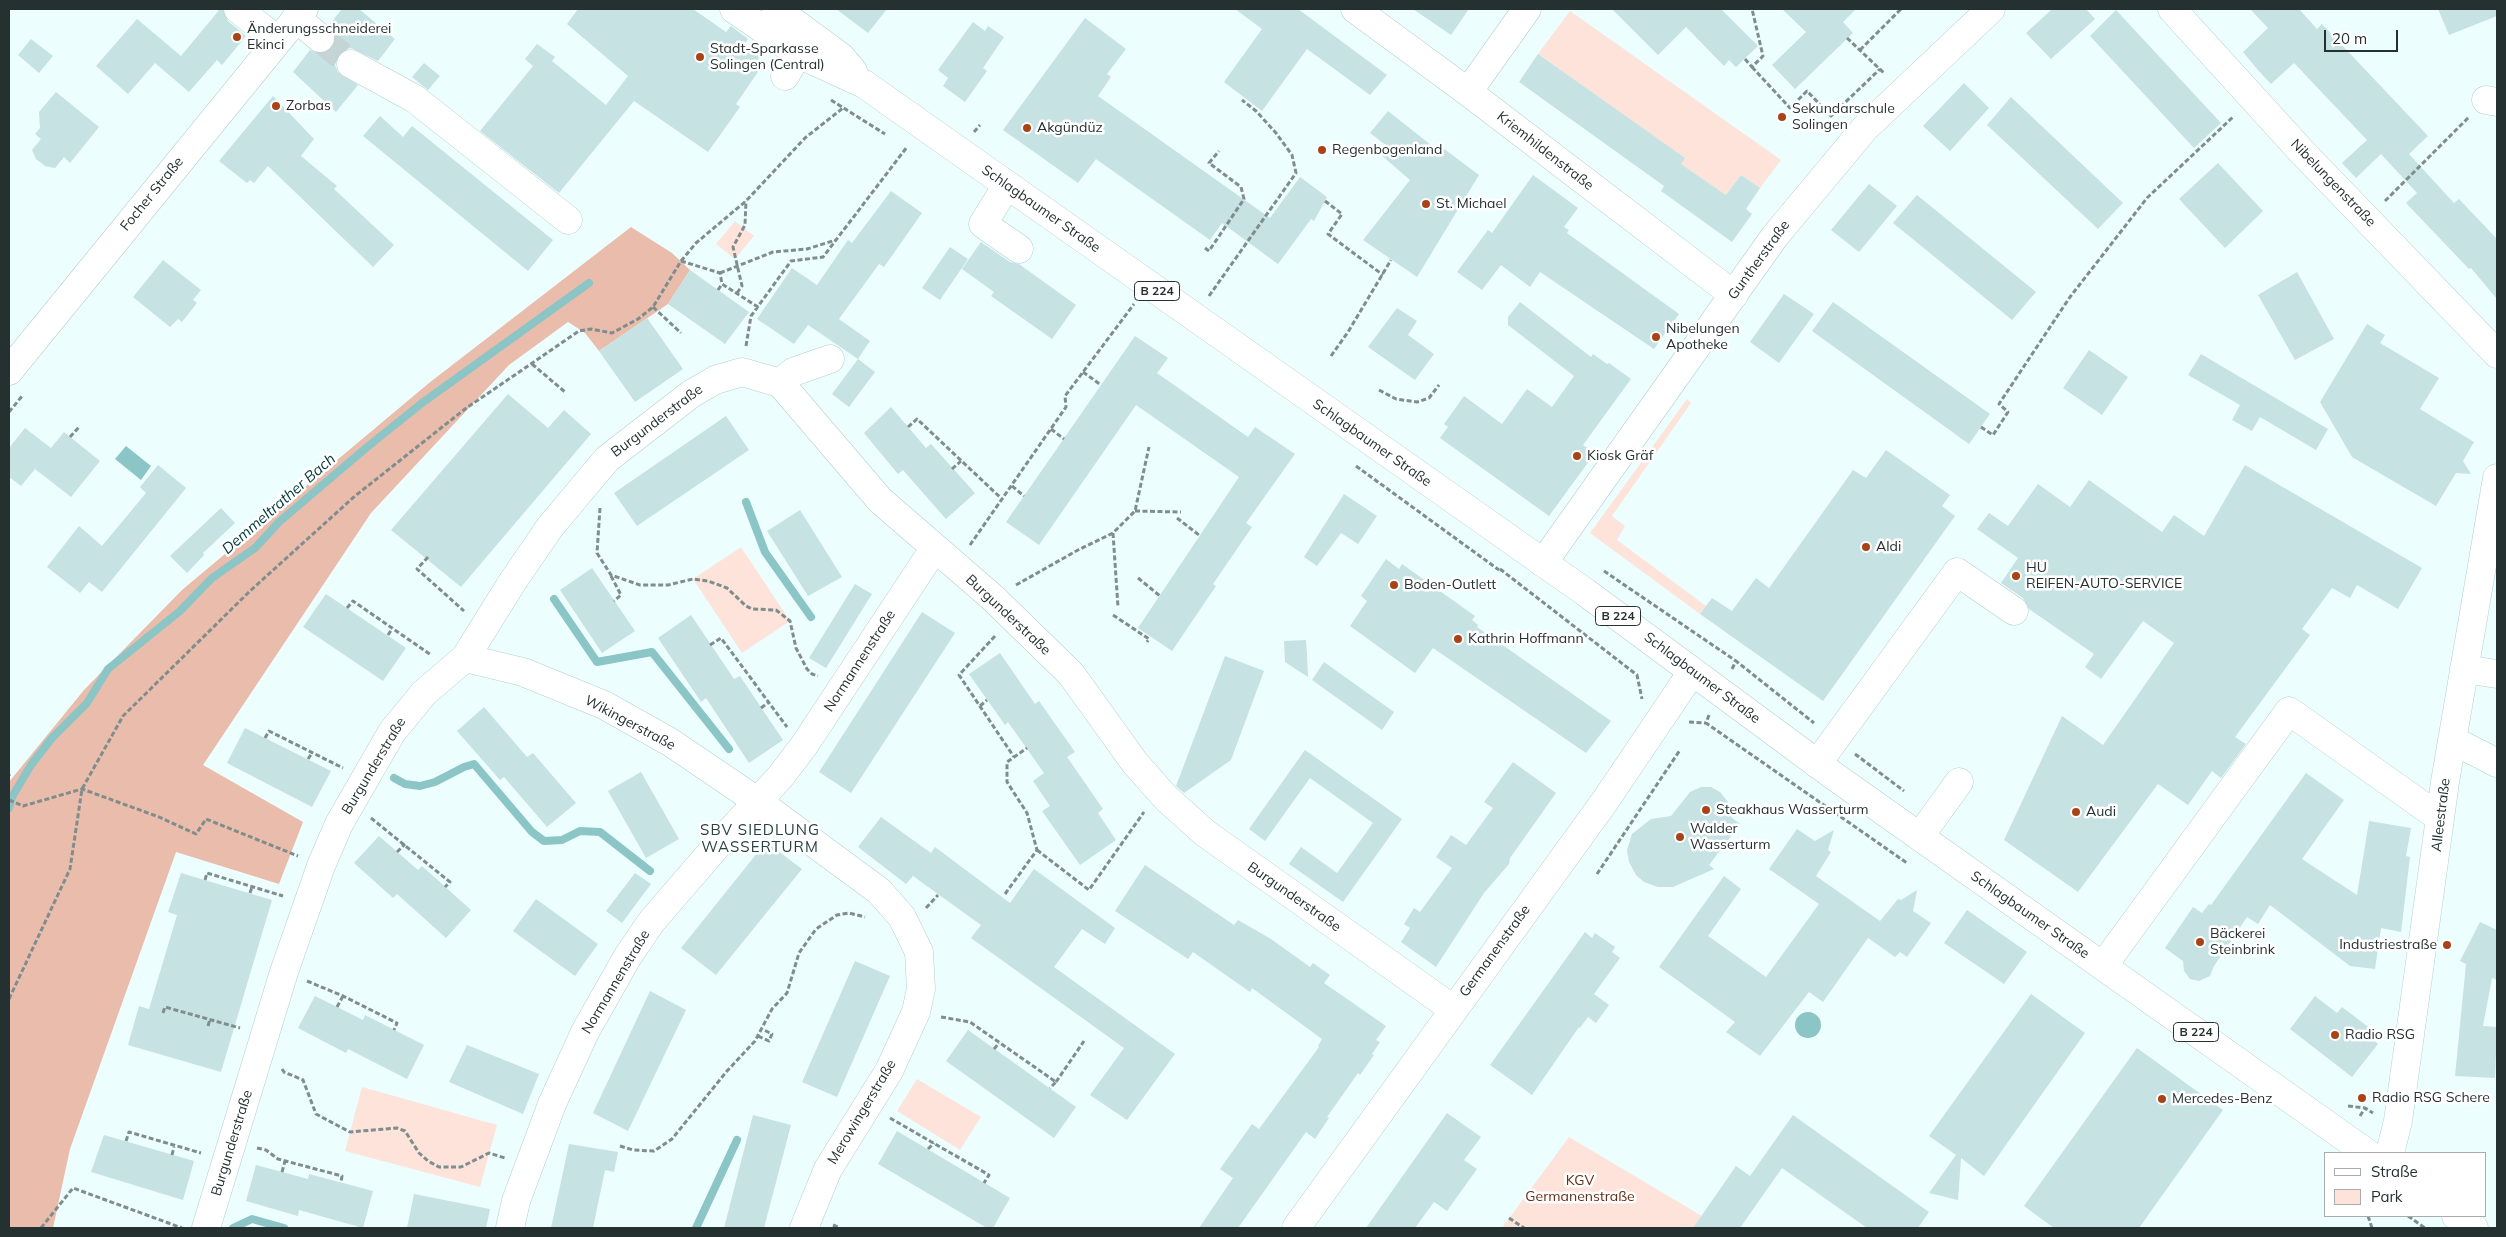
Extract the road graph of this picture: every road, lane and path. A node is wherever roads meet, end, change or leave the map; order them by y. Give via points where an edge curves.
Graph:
1 (238, 9) edge
2 (734, 9) edge
3 (776, 9) edge
4 (1355, 9) edge
5 (1527, 9) edge
6 (1752, 9) edge
7 (1901, 9) edge
8 (1991, 9) edge
9 (2172, 9) edge
10 (300, 13) edge
11 (320, 38) tunnel mouth
12 (1847, 38) dead end
13 (277, 40) junction
14 (1860, 50) junction
15 (841, 57) junction
16 (1744, 59) dead end
17 (351, 64) tunnel mouth
18 (792, 65) junction
19 (1752, 67) junction
20 (1880, 69) junction
21 (864, 84) junction
22 (1903, 91) junction
23 (1468, 92) junction
24 (2252, 98) junction
25 (1242, 100) dead end
26 (2492, 101) edge
27 (843, 108) dead end
28 (907, 147) dead end
29 (1219, 151) dead end
30 (1007, 185) junction
31 (746, 201) junction
32 (1325, 201) dead end
33 (2367, 219) junction
34 (568, 220) dead end
35 (836, 240) junction
36 (1205, 248) dead end
37 (1020, 249) dead end
38 (1391, 260) dead end
39 (681, 261) junction
40 (738, 267) junction
41 (720, 273) junction
42 (1383, 275) junction
43 (722, 284) junction
44 (718, 290) dead end
45 (737, 293) junction
46 (1734, 295) junction
47 (1204, 302) dead end
48 (1134, 304) dead end
49 (653, 307) junction
50 (758, 307) junction
51 (680, 333) dead end
52 (2497, 354) edge
53 (1331, 356) dead end
54 (830, 359) dead end
55 (532, 364) junction
56 (9, 371) edge
57 (742, 372) junction
58 (1083, 372) junction
59 (780, 383) junction
60 (1101, 385) dead end
61 (1439, 385) dead end
62 (1379, 390) dead end
63 (565, 392) dead end
64 (79, 426) dead end
65 (908, 427) dead end
66 (1980, 427) dead end
67 (1051, 428) junction
68 (70, 437) dead end
69 (1064, 439) dead end
70 (1149, 446) dead end
71 (961, 461) junction
72 (952, 469) dead end
73 (2497, 478) edge
74 (584, 485) junction
75 (1012, 486) junction
76 (1024, 496) dead end
77 (1003, 500) junction
78 (1135, 511) junction
79 (1181, 512) dead end
80 (1177, 518) dead end
81 (1113, 533) junction
82 (1199, 535) dead end
83 (934, 549) junction
84 (428, 557) dead end
85 (1543, 563) junction
86 (955, 566) junction
87 (611, 575) junction
88 (1138, 578) dead end
89 (1160, 596) dead end
90 (993, 598) junction
91 (614, 600) dead end
92 (1118, 607) dead end
93 (347, 608) dead end
94 (2014, 611) dead end
95 (1113, 615) dead end
96 (1012, 617) junction
97 (483, 628) junction
98 (392, 629) junction
99 (388, 635) dead end
100 (1147, 642) dead end
101 (710, 645) dead end
102 (458, 664) junction
103 (2464, 669) junction
104 (1692, 672) junction
105 (2497, 674) edge
106 (846, 681) junction
107 (987, 700) dead end
108 (769, 702) junction
109 (980, 706) junction
110 (761, 708) dead end
111 (265, 738) dead end
112 (2452, 740) junction
113 (803, 747) junction
114 (1027, 748) dead end
115 (1680, 750) dead end
116 (312, 753) junction
117 (1014, 757) junction
118 (308, 759) dead end
119 (1817, 764) junction
120 (2497, 764) edge
121 (364, 778) junction
122 (1959, 782) dead end
123 (82, 788) junction
124 (1159, 790) junction
125 (9, 800) edge
126 (756, 801) junction
127 (351, 803) junction
128 (2440, 818) junction
129 (1920, 836) junction
130 (405, 844) junction
131 (1037, 850) junction
132 (397, 852) dead end
133 (321, 866) junction
134 (1597, 874) dead end
135 (205, 880) dead end
136 (252, 887) junction
137 (446, 887) dead end
138 (250, 893) dead end
139 (1005, 894) dead end
140 (308, 904) junction
141 (872, 919) dead end
142 (2103, 966) junction
143 (284, 972) junction
144 (343, 996) junction
145 (9, 999) edge
146 (337, 1007) dead end
147 (1453, 1009) junction
148 (916, 1012) junction
149 (163, 1013) dead end
150 (210, 1019) junction
151 (208, 1026) dead end
152 (762, 1029) junction
153 (394, 1030) dead end
154 (265, 1035) junction
155 (758, 1036) junction
156 (1084, 1041) dead end
157 (999, 1043) junction
158 (994, 1049) dead end
159 (1056, 1082) junction
160 (1050, 1088) dead end
161 (868, 1105) junction
162 (126, 1141) dead end
163 (934, 1143) junction
164 (231, 1144) junction
165 (620, 1146) dead end
166 (928, 1149) dead end
167 (2366, 1152) edge
168 (2390, 1152) edge
169 (172, 1155) dead end
170 (285, 1161) junction
171 (529, 1167) junction
172 (282, 1172) dead end
173 (341, 1182) dead end
174 (984, 1183) dead end
175 (2409, 1217) edge
176 (2458, 1217) edge
177 (1510, 1218) dead end
178 (41, 1228) edge
179 (182, 1228) edge
180 (206, 1228) edge
181 (510, 1228) edge
182 (804, 1228) edge
183 (1296, 1228) edge
184 (1524, 1228) edge
185 (2425, 1228) edge
186 (2474, 1228) edge

1 - 13 street
2 - 18 street, Schlagbaumer Straße / B 224
3 - 15 street, Schlagbaumer Straße / B 224
4 - 23 street, Kriemhildenstraße
5 - 23 street
6 - 19 path via 1763,56
7 - 14 path
8 - 22 street, Guntherstraße
9 - 24 street, Nibelungenstraße
10 - 11 street, Focher Straße
10 - 13 street, Focher Straße
12 - 14 path
13 - 56 street, Focher Straße
14 - 20 path
15 - 18 street via 827,56 804,43
15 - 21 street, Schlagbaumer Straße / B 224
16 - 19 path
17 - 34 street via 415,99
18 - 21 street, Schlagbaumer Straße / B 224
19 - 20 path via 1790,108 1807,91 1831,116
20 - 22 path
21 - 30 street, Schlagbaumer Straße / B 224
22 - 46 street, Guntherstraße via 1865,128 1817,184
23 - 46 street, Kriemhildenstraße
24 - 33 street, Nibelungenstraße
24 - 66 path via 2147,198 2070,298 1999,404 2008,412 1992,435
25 - 47 path via 1276,133 1292,155 1296,173
26 - 33 path
27 - 31 path via 805,138
28 - 35 path
29 - 36 path via 1209,163 1242,187 1244,199 1209,251
30 - 37 street via 983,224
30 - 85 street, Schlagbaumer Straße / B 224
31 - 39 path via 696,243
31 - 40 path via 745,225 733,247
32 - 42 path via 1342,214 1328,234
33 - 52 street, Nibelungenstraße
35 - 40 path via 807,249 773,252
35 - 50 path via 823,257 791,261
38 - 42 path
39 - 41 path
39 - 49 path
40 - 41 path
40 - 45 path via 742,286
41 - 43 path
42 - 53 path
43 - 44 path
43 - 45 path
45 - 50 path
46 - 85 street, Guntherstraße
48 - 58 path
49 - 51 path
49 - 55 path via 612,332 579,331
50 - 57 path via 752,316
54 - 59 street via 792,372
55 - 63 path
55 - 123 path via 465,409 362,490 250,591 123,716
57 - 59 street
57 - 74 street, Burgunderstraße via 715,380 691,394 607,459
58 - 60 path
58 - 67 path via 1065,396 1066,407
59 - 83 street, Burgunderstraße via 880,500
61 - 62 path via 1429,398 1418,402 1396,399
64 - 68 path
65 - 71 path via 917,419
67 - 69 path
67 - 75 path
70 - 78 path
71 - 72 path
71 - 77 path
73 - 103 street, Alleestraße
74 - 87 path via 599,502 597,553
74 - 97 street, Burgunderstraße via 550,527
75 - 76 path
75 - 77 path
77 - 86 path
78 - 79 path
78 - 81 path
80 - 82 path
81 - 90 path
81 - 92 path
83 - 86 street, Burgunderstraße
83 - 106 street, Normannenstraße
84 - 97 path via 417,569
85 - 104 street, Schlagbaumer Straße / B 224
86 - 90 street, Burgunderstraße
87 - 91 path via 621,594
87 - 106 path via 640,585 668,585 693,579 708,582 727,588 746,606 776,610 790,621 800,656 812,674 822,677 828,671
88 - 89 path
90 - 96 street, Burgunderstraße
93 - 98 path via 353,601
94 - 119 street via 1957,572
95 - 100 path via 1149,639
96 - 109 path via 959,675
96 - 124 street, Burgunderstraße via 1071,674 1135,763
97 - 102 street, Burgunderstraße
98 - 99 path
98 - 102 path
101 - 108 path via 721,638
102 - 121 street, Burgunderstraße via 403,716
102 - 126 street, Wikingerstraße via 523,672 604,705 670,742
103 - 105 street
103 - 112 street, Alleestraße
104 - 119 street, Schlagbaumer Straße / B 224
104 - 147 street, Germanenstraße via 1605,801
106 - 113 street, Normannenstraße
107 - 109 path
108 - 110 path
108 - 113 path
109 - 117 path
111 - 116 path via 269,731
112 - 120 street
112 - 128 street, Alleestraße
113 - 126 street, Normannenstraße
114 - 117 path
115 - 134 path
116 - 118 path
116 - 121 path
117 - 131 path via 1007,762 1006,782 1027,813
119 - 129 street, Schlagbaumer Straße / B 224
121 - 127 street, Burgunderstraße
122 - 129 street
123 - 125 path via 23,806
123 - 133 path via 196,834 206,819
123 - 145 path via 70,869
124 - 131 path via 1089,890
124 - 147 street, Burgunderstraße via 1213,839
126 - 148 street, Merowingerstraße via 879,891 902,917 919,952 921,989
126 - 171 street, Normannenstraße via 652,921 628,956 584,1032
127 - 130 path
127 - 133 street, Burgunderstraße
128 - 142 street via 2289,711
128 - 168 street, Alleestraße via 2398,1121
129 - 142 street, Schlagbaumer Straße / B 224
130 - 132 path
130 - 137 path via 450,882
131 - 139 path
133 - 140 street, Burgunderstraße
135 - 136 path via 206,873
136 - 138 path
136 - 140 path
140 - 143 street, Burgunderstraße
141 - 152 path via 849,913 837,915 816,929 800,953 787,992 772,1009
142 - 167 street, Schlagbaumer Straße / B 224
143 - 144 path
143 - 154 street, Burgunderstraße
144 - 146 path
144 - 153 path via 397,1023
147 - 183 street, Germanenstraße
148 - 157 path via 970,1022
148 - 161 street, Merowingerstraße via 890,1071
149 - 150 path via 165,1006
150 - 151 path
150 - 154 path
152 - 155 path
152 - 155 path via 772,1034 769,1040
154 - 164 street, Burgunderstraße
154 - 171 path via 284,1072 303,1080 316,1114 350,1132 396,1128 405,1131 419,1153 439,1167 462,1167 489,1153
155 - 165 path via 672,1139 654,1151
156 - 159 path
157 - 158 path
157 - 159 path
159 - 160 path
161 - 163 path
161 - 182 street, Merowingerstraße via 828,1169
162 - 169 path via 129,1132 174,1146
163 - 166 path
163 - 174 path via 989,1175
164 - 170 path via 266,1150
164 - 180 street, Burgunderstraße
170 - 172 path
170 - 173 path via 342,1176
171 - 181 street, Normannenstraße
175 - 185 path
176 - 186 street
177 - 184 path
178 - 179 path via 73,1188

